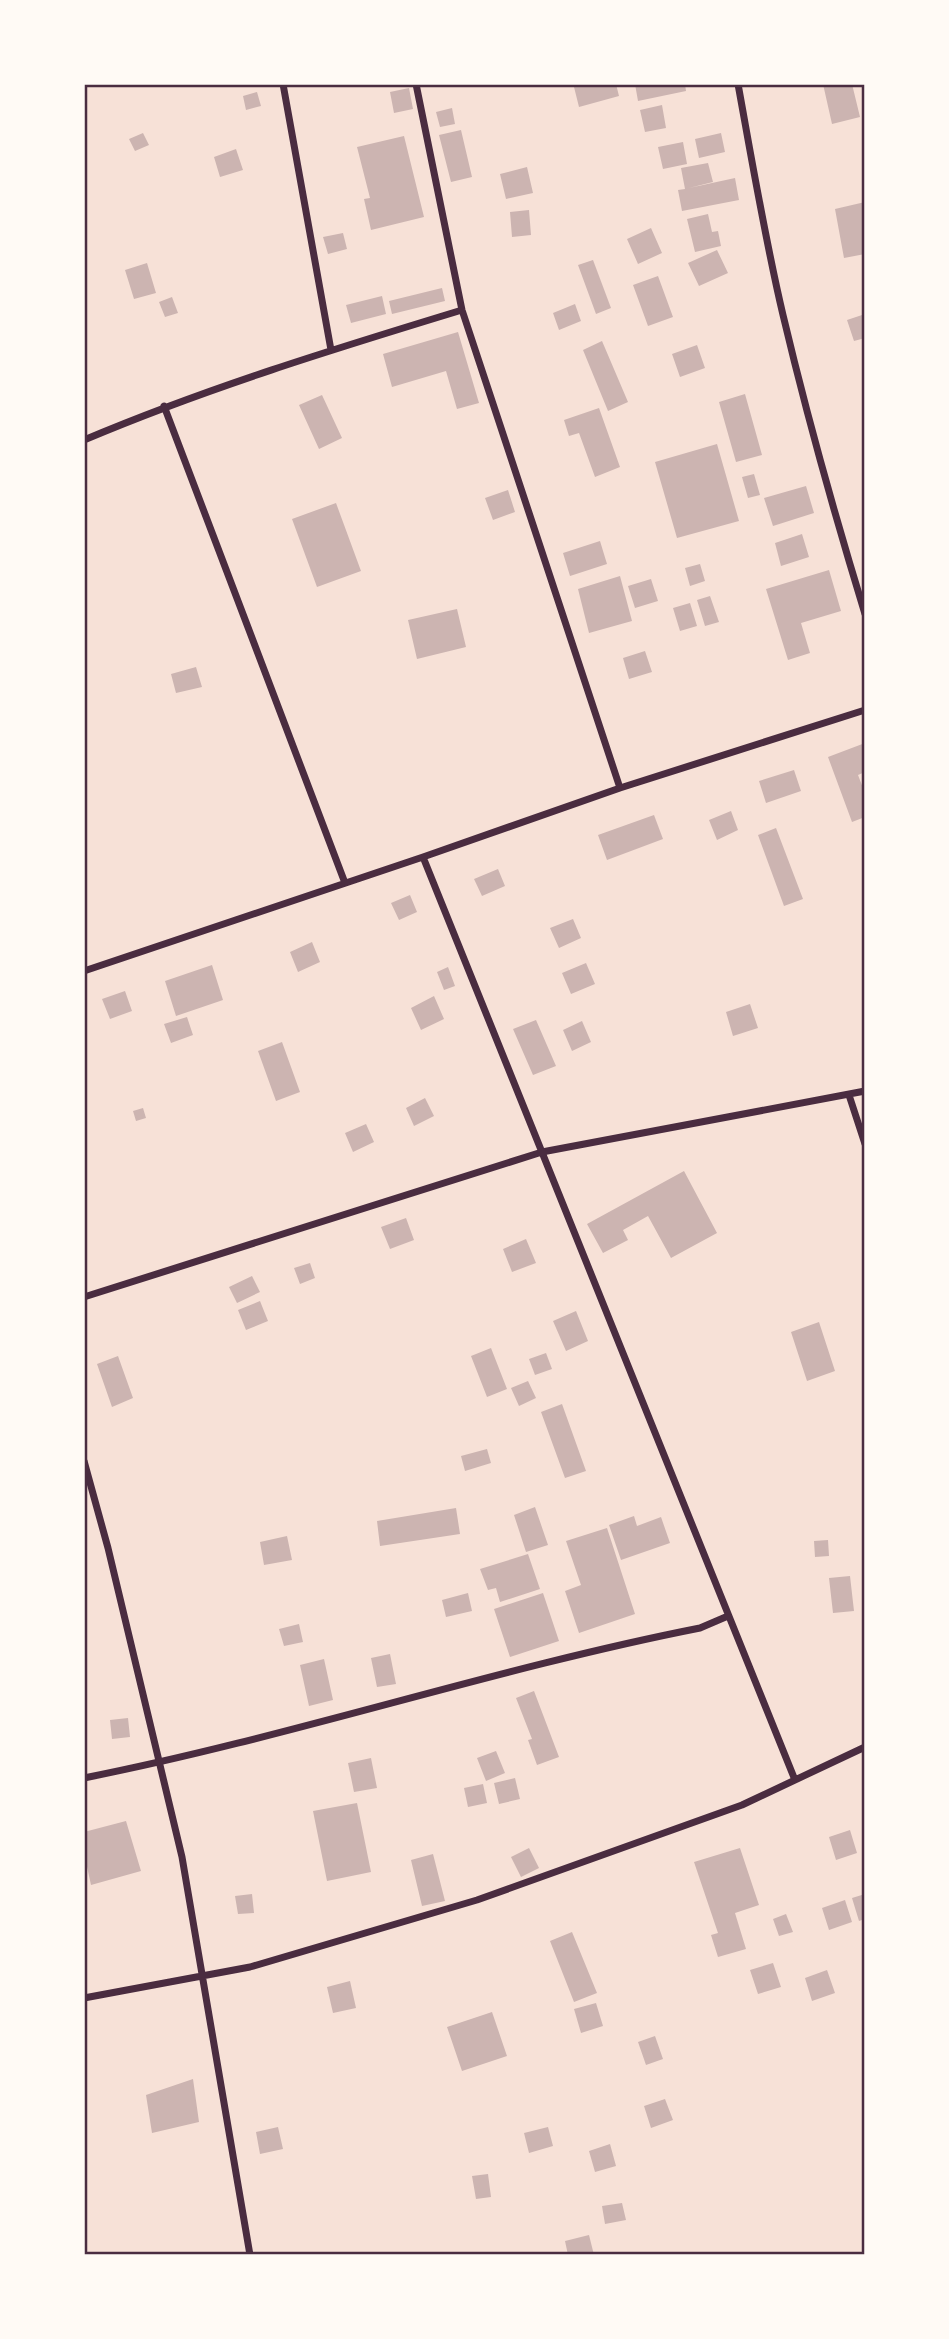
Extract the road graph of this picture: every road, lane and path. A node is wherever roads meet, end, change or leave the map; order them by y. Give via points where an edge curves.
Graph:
1 (283, 84) edge
2 (416, 84) edge
3 (738, 84) edge
4 (462, 310) junction
5 (331, 350) junction
6 (164, 406) junction
7 (84, 440) edge
8 (865, 614) edge
9 (865, 709) edge
10 (620, 788) junction
11 (423, 857) junction
12 (345, 883) junction
13 (84, 971) edge
14 (865, 1091) edge
15 (849, 1095) junction
16 (865, 1144) edge
17 (542, 1152) junction
18 (84, 1297) edge
19 (84, 1461) edge
20 (729, 1616) junction
21 (865, 1747) edge
22 (158, 1764) junction
23 (84, 1778) edge
24 (795, 1780) junction
25 (201, 1975) junction
26 (84, 1998) edge
27 (250, 2255) edge

1 - 5 street
2 - 4 street
3 - 8 street via 782,314
4 - 5 street
4 - 10 street
5 - 6 street
6 - 7 street
6 - 12 street
9 - 10 street
10 - 11 street
11 - 12 street
11 - 17 street
12 - 13 street
14 - 15 street
15 - 16 street
15 - 17 street
17 - 18 street
17 - 20 street
19 - 22 street
20 - 22 street via 700,1628
20 - 24 street
21 - 24 street
22 - 23 street
22 - 25 street via 182,1857
24 - 25 street via 742,1805 477,1900 317,1949
25 - 26 street
25 - 27 street

